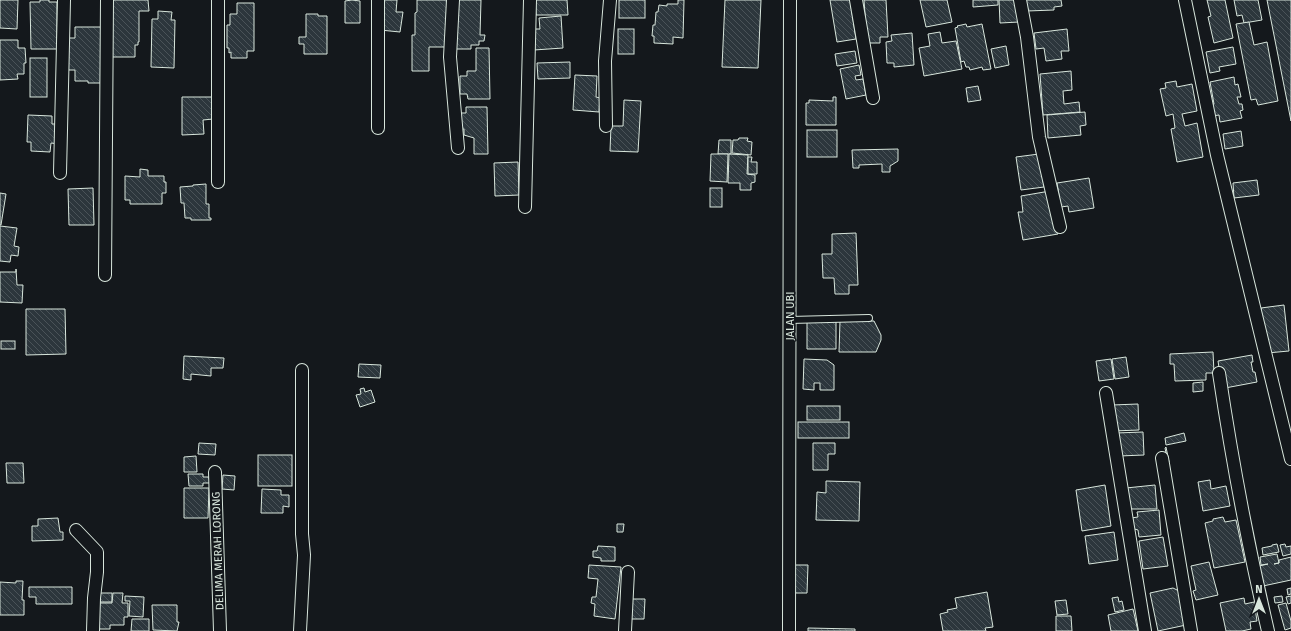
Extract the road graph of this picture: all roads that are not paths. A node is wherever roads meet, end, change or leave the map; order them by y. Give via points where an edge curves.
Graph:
1 (64, 0) edge
2 (107, 0) edge
3 (218, 0) edge
4 (378, 0) edge
5 (453, 0) edge
6 (530, 0) edge
7 (610, 0) edge
8 (790, 0) edge
9 (856, 0) edge
10 (1020, 0) edge
11 (1185, 0) edge
12 (873, 98) dead end
13 (606, 126) dead end
14 (378, 128) dead end
15 (458, 148) dead end
16 (60, 173) dead end
17 (218, 182) dead end
18 (525, 207) dead end
19 (1060, 227) dead end
20 (105, 275) dead end
21 (869, 318) dead end
22 (790, 320) junction
23 (302, 370) dead end
24 (1219, 373) dead end
25 (1106, 393) dead end
26 (1162, 458) dead end
27 (1291, 459) edge
28 (215, 472) dead end
29 (76, 530) dead end
30 (628, 572) dead end
31 (93, 631) edge
32 (220, 631) edge
33 (300, 631) edge
34 (625, 631) edge
35 (789, 631) edge
36 (1145, 631) edge
37 (1192, 631) edge
38 (1268, 631) edge

1 - 16 street
2 - 20 street
3 - 17 street
4 - 14 street
5 - 15 street via 450,57
6 - 18 street
7 - 13 street via 606,61
8 - 22 street, JALAN UBI
9 - 12 street
10 - 19 street via 1039,137
11 - 27 street via 1217,155
21 - 22 lane
22 - 35 street, JALAN UBI
23 - 33 street via 304,555
24 - 38 street via 1252,562
25 - 36 street
26 - 37 street
28 - 32 street, DELIMA MERAH LORONG
29 - 31 street via 97,552
30 - 34 street

